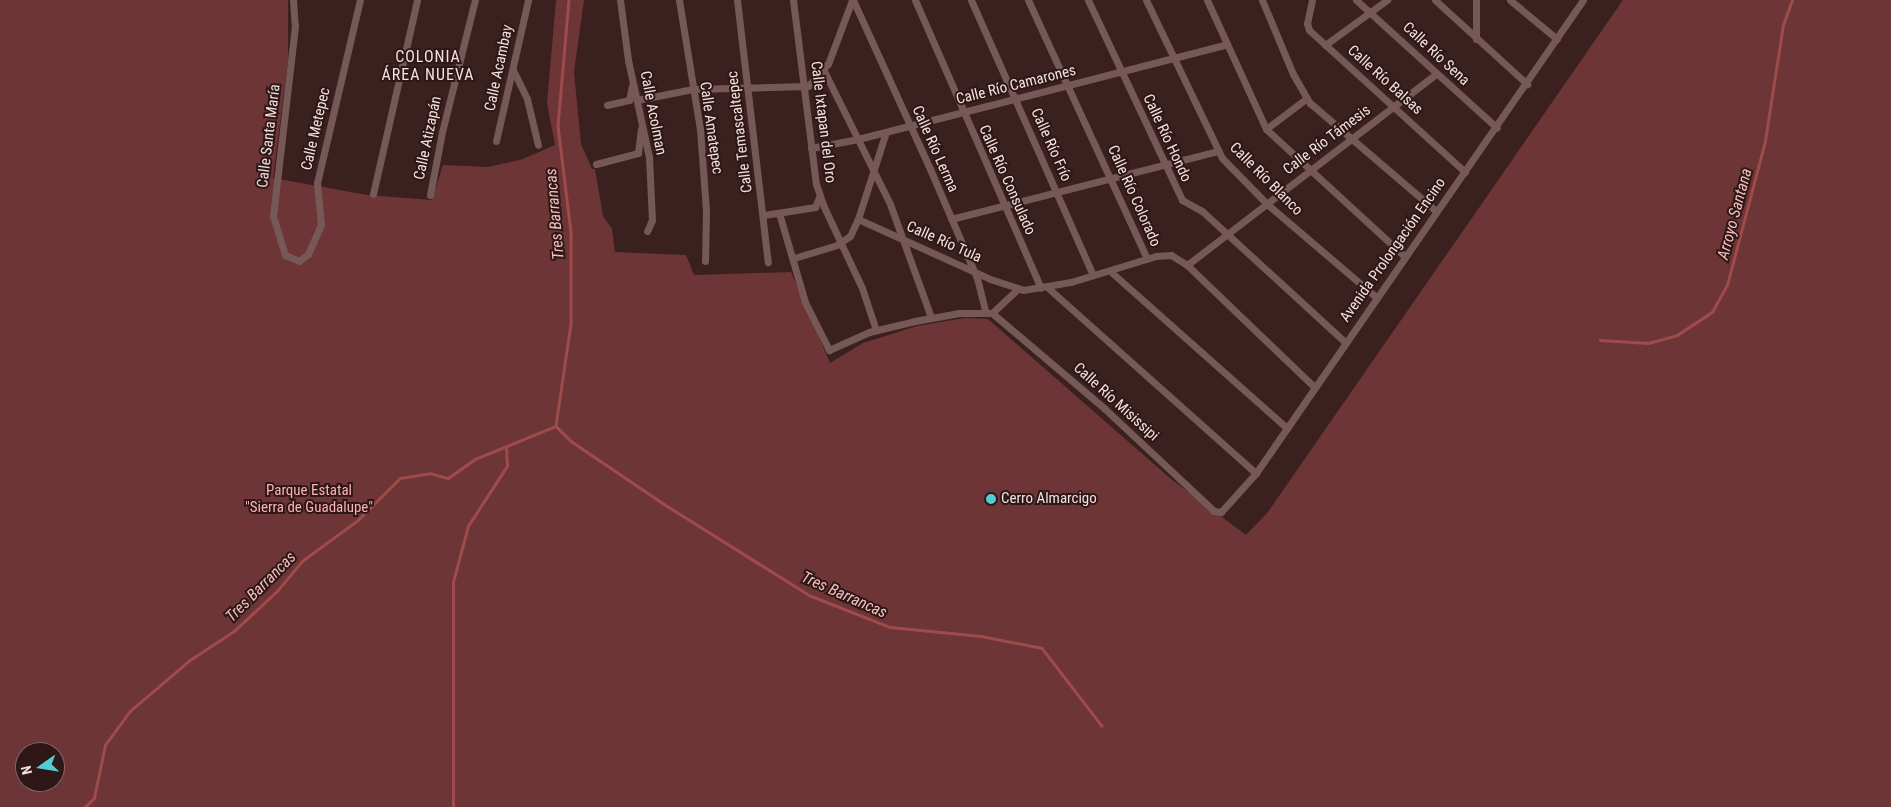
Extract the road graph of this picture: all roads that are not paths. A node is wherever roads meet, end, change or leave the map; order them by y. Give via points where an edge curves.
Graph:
1 (293, 0) edge
2 (360, 0) edge
3 (417, 0) edge
4 (475, 0) edge
5 (528, 0) edge
6 (620, 0) edge
7 (679, 0) edge
8 (736, 0) edge
9 (792, 0) edge
10 (852, 0) edge
11 (915, 0) edge
12 (971, 0) edge
13 (1028, 0) edge
14 (1088, 0) edge
15 (1146, 0) edge
16 (1207, 0) edge
17 (1262, 0) edge
18 (1312, 0) edge
19 (1356, 0) edge
20 (1387, 0) edge
21 (1435, 0) edge
22 (1476, 0) edge
23 (1510, 0) edge
24 (1583, 0) edge
25 (1371, 12) junction
26 (1476, 39) junction
27 (1557, 39) junction
28 (1227, 44) junction
29 (1325, 45) junction
30 (1174, 59) junction
31 (513, 70) junction
32 (824, 71) junction
33 (1122, 72) junction
34 (1436, 74) junction
35 (633, 82) junction
36 (1527, 84) junction
37 (748, 85) junction
38 (1069, 86) junction
39 (805, 87) junction
40 (693, 89) junction
41 (1307, 98) junction
42 (637, 100) junction
43 (1015, 100) junction
44 (607, 105) dead end
45 (1394, 107) junction
46 (962, 113) junction
47 (910, 125) junction
48 (643, 126) junction
49 (1497, 128) junction
50 (1266, 129) junction
51 (886, 132) junction
52 (1352, 139) junction
53 (858, 140) junction
54 (496, 141) dead end
55 (538, 145) dead end
56 (811, 148) junction
57 (1218, 152) junction
58 (596, 164) dead end
59 (1163, 165) junction
60 (1308, 170) junction
61 (872, 172) junction
62 (1465, 172) junction
63 (1110, 177) junction
64 (1057, 191) junction
65 (819, 192) junction
66 (373, 194) dead end
67 (430, 195) dead end
68 (1267, 204) junction
69 (1002, 205) junction
70 (1436, 211) junction
71 (779, 213) junction
72 (764, 215) junction
73 (858, 219) junction
74 (951, 219) junction
75 (647, 231) dead end
76 (1225, 235) junction
77 (902, 238) junction
78 (841, 244) junction
79 (1405, 257) junction
80 (794, 258) junction
81 (1147, 259) junction
82 (302, 260) joint
83 (705, 261) dead end
84 (768, 262) dead end
85 (1187, 265) junction
86 (973, 269) junction
87 (1110, 271) junction
88 (1093, 275) junction
89 (1044, 288) junction
90 (1018, 289) junction
91 (1376, 298) junction
92 (988, 312) junction
93 (931, 317) junction
94 (876, 330) junction
95 (1345, 342) junction
96 (1314, 387) junction
97 (1287, 428) junction
98 (1256, 473) junction
99 (1221, 512) joint

1 - 82 street, Calle Santa María via 295,26 273,216 285,255 291,260
2 - 82 street, Calle Metepec via 317,183 321,225 315,242
3 - 66 street
4 - 67 street, Calle Atizapán
5 - 31 street, Calle Acambay
6 - 35 street, Calle Acolman
7 - 40 street, Calle Amatepec
8 - 37 street, Calle Temascaltepec
9 - 39 street, Calle Ixtapan del Oro
10 - 32 street
10 - 47 street, Calle Río Lerma
11 - 46 street, Calle Río Consulado
12 - 43 street, Calle Río Frío
13 - 38 street, Calle Río Colorado
14 - 33 street, Calle Río Hondo
15 - 30 street, Calle Río Blanco
16 - 28 street
17 - 41 street
18 - 29 street, Calle Río Balsas via 1308,27
19 - 25 street, Calle Río Sena
20 - 25 street
21 - 26 street
22 - 26 street
23 - 27 street
24 - 27 street, Avenida Prolongación Encino
25 - 29 street
25 - 34 street, Calle Río Sena
26 - 36 street
27 - 36 street, Avenida Prolongación Encino
28 - 30 street, Calle Río Camarones
28 - 50 street
29 - 45 street, Calle Río Balsas
30 - 33 street, Calle Río Camarones
30 - 57 street, Calle Río Blanco
31 - 54 street, Calle Acambay
31 - 55 street via 527,99
32 - 39 street
32 - 53 street
33 - 38 street, Calle Río Camarones
33 - 59 street, Calle Río Hondo
34 - 45 street, Calle Río Támesis
34 - 49 street, Calle Río Sena
35 - 42 street, Calle Acolman
35 - 44 street via 629,100
36 - 49 street, Avenida Prolongación Encino
37 - 39 street
37 - 40 street
37 - 72 street, Calle Temascaltepec
38 - 43 street, Calle Río Camarones
38 - 63 street, Calle Río Colorado
39 - 56 street, Calle Ixtapan del Oro
40 - 42 street
40 - 83 street, Calle Amatepec via 704,175
41 - 50 street
41 - 52 street
42 - 48 street, Calle Acolman
43 - 46 street, Calle Río Camarones
43 - 64 street, Calle Río Frío
45 - 52 street, Calle Río Támesis
45 - 62 street, Calle Río Balsas
46 - 47 street, Calle Río Camarones
46 - 69 street, Calle Río Consulado
47 - 51 street, Calle Río Camarones
47 - 74 street, Calle Río Lerma
48 - 58 street via 638,153
48 - 75 street, Calle Acolman via 650,171 652,220
49 - 62 street, Avenida Prolongación Encino
50 - 60 street
51 - 53 street, Calle Río Camarones
51 - 61 street
52 - 60 street, Calle Río Támesis
52 - 70 street
53 - 56 street, Calle Río Camarones
53 - 61 street
56 - 65 street, Calle Ixtapan del Oro
57 - 59 street
57 - 68 street, Calle Río Blanco
59 - 63 street
59 - 76 street, Calle Río Hondo via 1182,200 1202,212
60 - 68 street, Calle Río Támesis
60 - 79 street
61 - 73 street
61 - 77 street via 890,204
62 - 70 street, Avenida Prolongación Encino
63 - 64 street
63 - 81 street, Calle Río Colorado
64 - 69 street
64 - 88 street, Calle Río Frío
65 - 71 street via 815,207
65 - 78 street, Calle Ixtapan del Oro
68 - 76 street, Calle Río Támesis
68 - 91 street, Calle Río Blanco
69 - 74 street
69 - 89 street, Calle Río Consulado
70 - 79 street, Avenida Prolongación Encino
71 - 72 street
71 - 80 street
72 - 84 street, Calle Temascaltepec
73 - 77 street, Calle Río Tula
73 - 78 street
74 - 86 street, Calle Río Lerma
76 - 85 street, Calle Río Támesis
76 - 95 street, Calle Río Hondo
77 - 86 street, Calle Río Tula
77 - 93 street
78 - 80 street
78 - 94 street, Calle Ixtapan del Oro via 862,288
79 - 91 street, Avenida Prolongación Encino
80 - 94 street via 805,302 830,350
81 - 85 street, Calle Río Colorado via 1167,254
81 - 87 street
85 - 96 street, Calle Río Colorado
86 - 90 street, Calle Río Tula
86 - 92 street, Calle Río Lerma
87 - 88 street
87 - 97 street
88 - 89 street
89 - 90 street
89 - 98 street, Calle Río Consulado
90 - 92 street
91 - 95 street, Avenida Prolongación Encino
92 - 93 street
92 - 99 street, Calle Río Misissipi via 1105,409 1214,510
93 - 94 street
95 - 96 street, Avenida Prolongación Encino
96 - 97 street, Avenida Prolongación Encino
97 - 98 street, Avenida Prolongación Encino
98 - 99 street, Avenida Prolongación Encino

